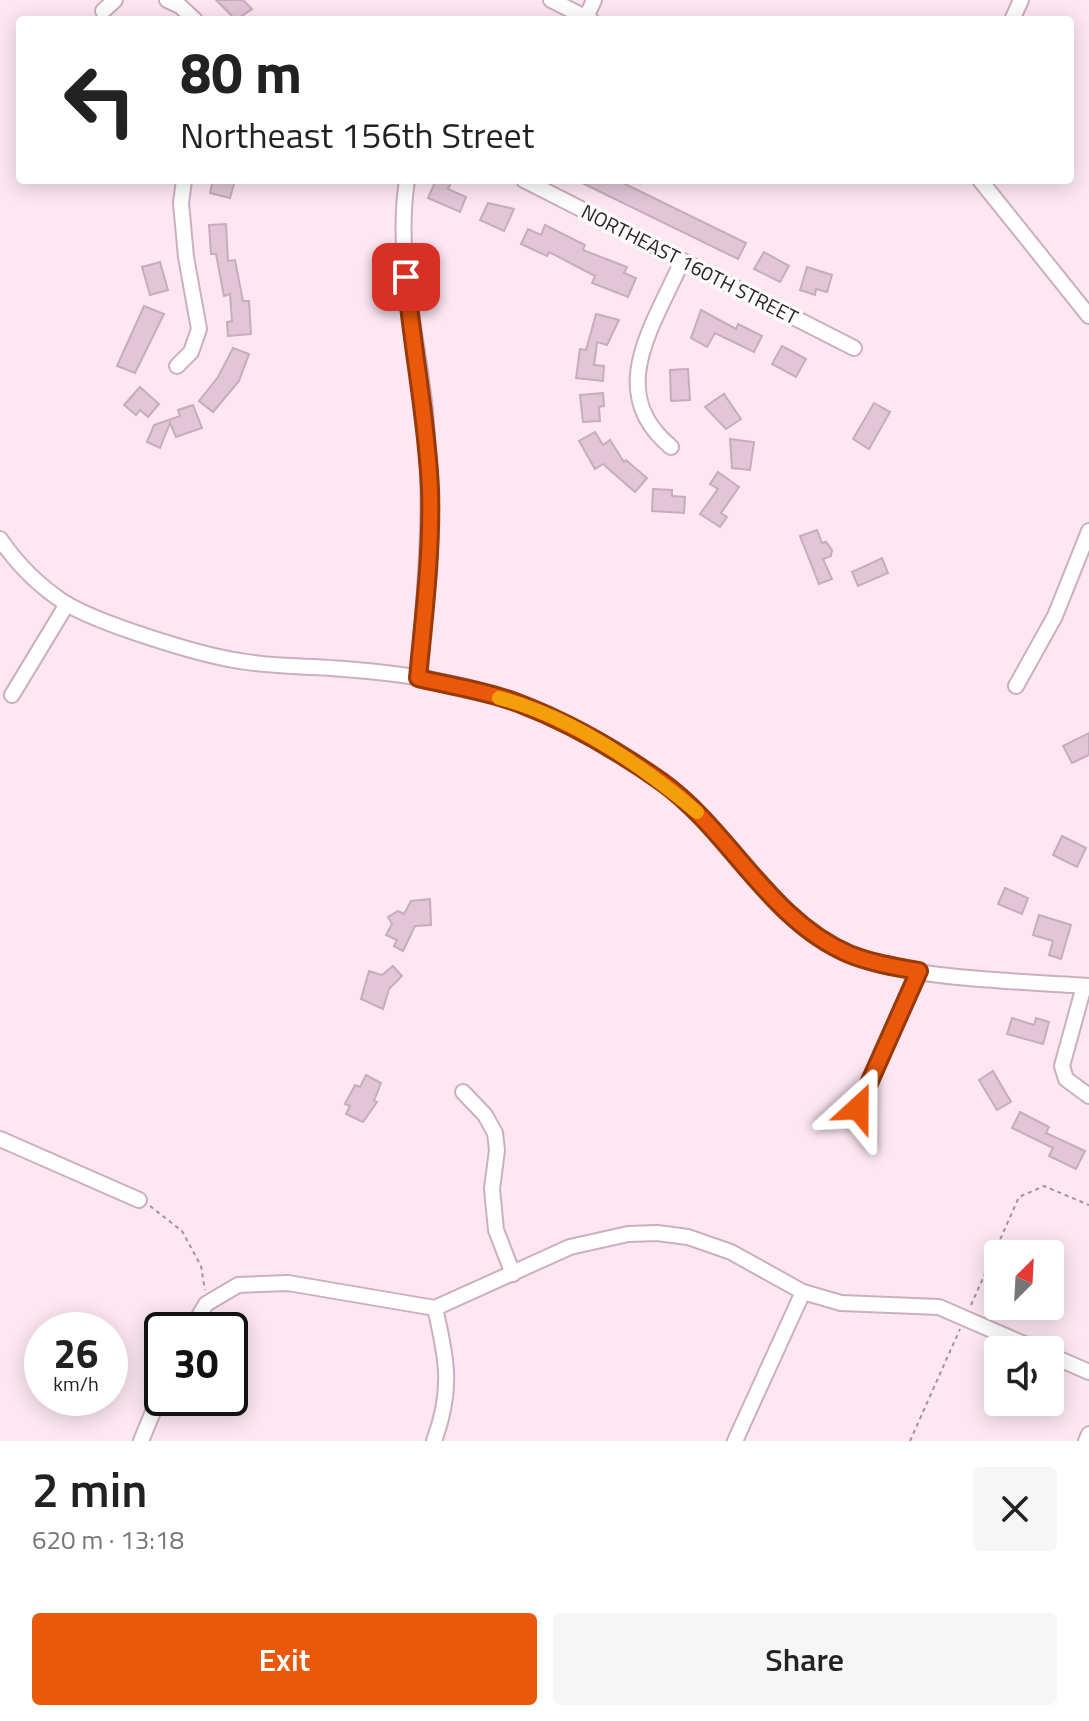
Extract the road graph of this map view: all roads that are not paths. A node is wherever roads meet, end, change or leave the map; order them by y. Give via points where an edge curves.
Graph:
1 (115, 0) edge
2 (167, 0) edge
3 (551, 0) edge
4 (103, 11) dead end
5 (191, 16) edge
6 (582, 16) edge
7 (183, 184) edge
8 (406, 184) edge
9 (532, 184) edge
10 (983, 184) edge
11 (682, 261) junction
12 (1089, 316) edge
13 (854, 348) dead end
14 (177, 366) dead end
15 (671, 447) dead end
16 (1089, 531) edge
17 (0, 539) edge
18 (67, 604) junction
19 (418, 678) junction
20 (1016, 686) dead end
21 (12, 695) dead end
22 (919, 971) junction
23 (1086, 986) edge
24 (463, 1092) dead end
25 (1089, 1096) edge
26 (858, 1108) dead end
27 (0, 1139) edge
28 (139, 1200) road end
29 (513, 1274) junction
30 (803, 1292) junction
31 (435, 1308) junction
32 (203, 1312) edge
33 (1006, 1336) edge
34 (1064, 1361) edge
35 (1089, 1372) edge
36 (151, 1416) edge
37 (1089, 1434) edge
38 (141, 1441) edge
39 (434, 1441) edge
40 (735, 1441) edge
41 (1086, 1441) edge

1 - 4 street
2 - 5 street
3 - 6 street
7 - 14 street via 186,257 199,329 191,352
8 - 19 street via 401,216 430,503
9 - 11 street, NORTHEAST 160TH STREET
10 - 12 street
11 - 13 street, NORTHEAST 160TH STREET
11 - 15 street via 636,372 641,410 650,430
16 - 20 street via 1055,616
17 - 18 street via 15,561
18 - 19 street via 126,628 238,661
18 - 21 street
19 - 22 street via 516,702 609,749 699,813 811,932 847,953
22 - 23 street
22 - 26 street
23 - 25 street via 1062,1066 1066,1079
24 - 29 street via 495,1133 496,1230
27 - 28 street
29 - 30 street via 570,1247 657,1233 731,1252
29 - 31 street
30 - 33 street via 841,1303 939,1307
30 - 40 street
31 - 32 street via 288,1283 238,1285 211,1301
31 - 39 street via 445,1352 447,1407
34 - 35 street
36 - 38 street
37 - 41 street

